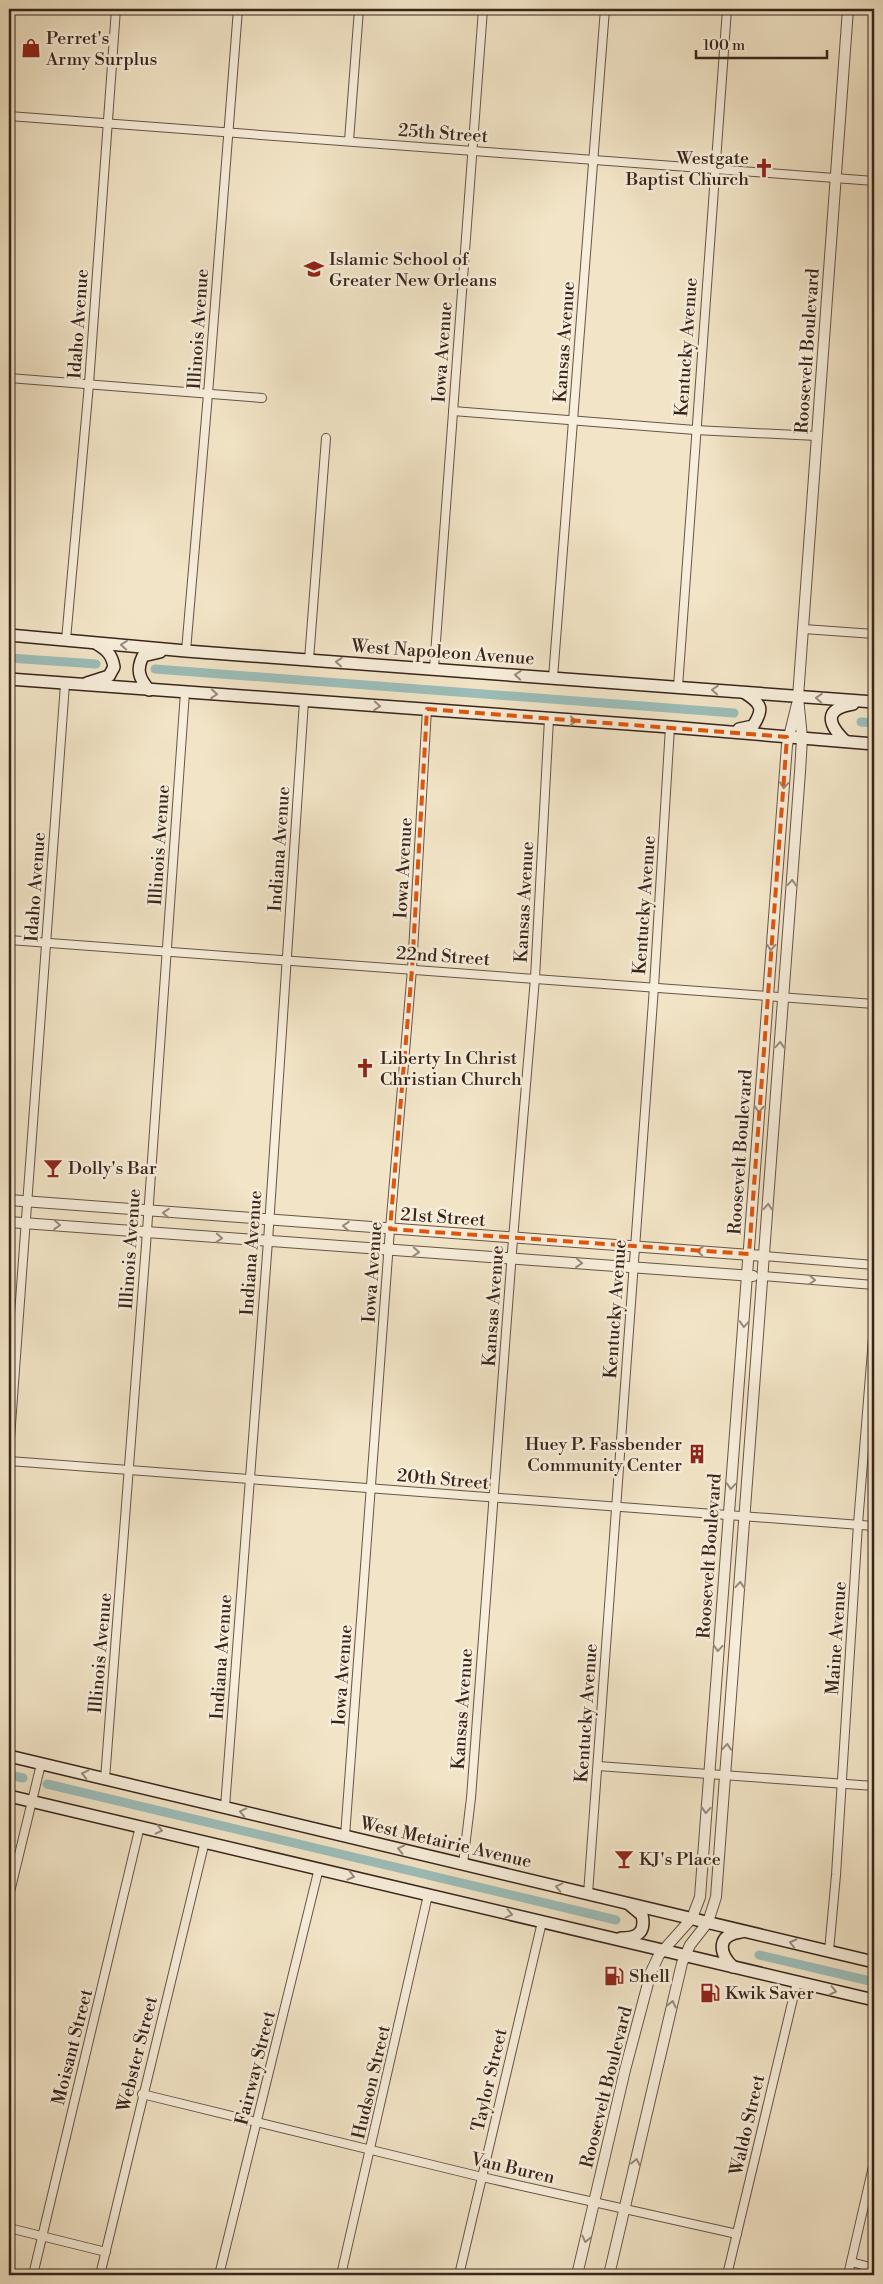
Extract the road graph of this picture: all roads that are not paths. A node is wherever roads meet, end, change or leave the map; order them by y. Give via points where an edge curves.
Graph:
1 (116, 9) edge
2 (238, 9) edge
3 (359, 9) edge
4 (483, 9) edge
5 (605, 9) edge
6 (727, 9) edge
7 (848, 9) edge
8 (9, 116) edge
9 (108, 124) junction
10 (227, 133) junction
11 (348, 141) junction
12 (471, 150) junction
13 (592, 159) junction
14 (715, 169) junction
15 (836, 178) junction
16 (874, 181) edge
17 (9, 378) edge
18 (89, 384) junction
19 (208, 394) junction
20 (262, 398) dead end
21 (453, 411) junction
22 (572, 420) junction
23 (695, 430) junction
24 (817, 436) junction
25 (326, 438) dead end
26 (804, 629) junction
27 (874, 634) edge
28 (9, 635) edge
29 (66, 640) junction
30 (95, 643) junction
31 (169, 649) junction
32 (186, 651) junction
33 (309, 660) junction
34 (434, 668) junction
35 (553, 678) junction
36 (9, 679) edge
37 (65, 684) junction
38 (81, 685) junction
39 (678, 688) junction
40 (149, 690) junction
41 (185, 692) junction
42 (745, 693) junction
43 (798, 696) junction
44 (304, 701) junction
45 (869, 702) edge
46 (427, 710) junction
47 (550, 719) junction
48 (670, 727) junction
49 (727, 732) junction
50 (787, 736) junction
51 (802, 738) junction
52 (845, 741) junction
53 (874, 744) edge
54 (9, 940) edge
55 (46, 943) junction
56 (166, 952) junction
57 (287, 960) junction
58 (412, 969) junction
59 (535, 978) junction
60 (654, 987) junction
61 (767, 996) junction
62 (783, 997) junction
63 (874, 1004) edge
64 (9, 1200) edge
65 (28, 1202) junction
66 (148, 1211) junction
67 (269, 1220) junction
68 (9, 1222) edge
69 (26, 1223) junction
70 (390, 1229) junction
71 (147, 1232) junction
72 (513, 1239) junction
73 (268, 1241) junction
74 (635, 1247) junction
75 (389, 1250) junction
76 (749, 1254) junction
77 (764, 1256) junction
78 (512, 1258) junction
79 (874, 1266) edge
80 (633, 1267) junction
81 (747, 1275) junction
82 (763, 1276) junction
83 (874, 1285) edge
84 (874, 1326) edge
85 (9, 1452) edge
86 (9, 1461) edge
87 (129, 1471) junction
88 (250, 1480) junction
89 (370, 1488) junction
90 (493, 1498) junction
91 (615, 1506) junction
92 (729, 1515) junction
93 (746, 1517) junction
94 (858, 1524) junction
95 (874, 1526) edge
96 (9, 1756) edge
97 (41, 1764) junction
98 (598, 1766) junction
99 (709, 1774) junction
100 (725, 1775) junction
101 (105, 1778) junction
102 (842, 1784) junction
103 (874, 1786) edge
104 (9, 1796) edge
105 (31, 1801) junction
106 (224, 1807) junction
107 (140, 1826) junction
108 (345, 1836) junction
109 (205, 1841) junction
110 (463, 1864) junction
111 (319, 1868) junction
112 (588, 1894) junction
113 (428, 1895) junction
114 (9, 1896) edge
115 (626, 1902) junction
116 (692, 1918) junction
117 (542, 1922) junction
118 (708, 1922) junction
119 (746, 1931) junction
120 (611, 1938) junction
121 (662, 1951) junction
122 (829, 1951) junction
123 (684, 1956) junction
124 (874, 1962) edge
125 (733, 1967) junction
126 (797, 1982) junction
127 (874, 2000) edge
128 (142, 2094) junction
129 (257, 2122) junction
130 (370, 2150) junction
131 (874, 2162) edge
132 (482, 2177) junction
133 (595, 2202) junction
134 (625, 2210) junction
135 (9, 2228) edge
136 (737, 2234) junction
137 (42, 2236) junction
138 (106, 2252) junction
139 (851, 2262) junction
140 (874, 2268) edge
141 (33, 2275) edge
142 (100, 2275) edge
143 (219, 2275) edge
144 (341, 2275) edge
145 (459, 2275) edge
146 (578, 2275) edge
147 (609, 2275) edge
148 (727, 2275) edge
149 (848, 2275) edge

1 - 9 street, Idaho Avenue
2 - 10 street, Illinois Avenue
3 - 11 street
4 - 12 street, Iowa Avenue
5 - 13 street, Kansas Avenue
6 - 14 street, Kentucky Avenue
7 - 15 street, Roosevelt Boulevard
8 - 9 street, 25th Street
9 - 10 street, 25th Street
9 - 18 street, Idaho Avenue
10 - 11 street, 25th Street
10 - 19 street, Illinois Avenue
11 - 12 street, 25th Street
12 - 13 street, 25th Street
12 - 21 street, Iowa Avenue
13 - 14 street, 25th Street
13 - 22 street, Kansas Avenue
14 - 15 street, 25th Street
14 - 23 street, Kentucky Avenue
15 - 16 street, 25th Street
15 - 24 street, Roosevelt Boulevard
17 - 18 street
18 - 19 street
18 - 29 street, Idaho Avenue
19 - 20 street
19 - 32 street, Illinois Avenue
21 - 22 street
21 - 34 street, Iowa Avenue
22 - 23 street
22 - 35 street, Kansas Avenue
23 - 24 street
23 - 39 street, Kentucky Avenue
24 - 26 street, Roosevelt Boulevard
25 - 33 street
26 - 27 street
26 - 43 street, Roosevelt Boulevard
28 - 29 main road, West Napoleon Avenue
29 - 30 main road, West Napoleon Avenue
31 -> 30 main road, West Napoleon Avenue
30 - 38 main road via 107,650 114,667 109,676
31 - 32 main road, West Napoleon Avenue
31 - 40 main road via 143,656 139,664 141,680
32 - 33 main road, West Napoleon Avenue
34 -> 33 main road, West Napoleon Avenue
35 -> 34 main road, West Napoleon Avenue
35 - 39 main road, West Napoleon Avenue
36 - 37 main road
37 - 38 main road
37 - 55 street, Idaho Avenue
38 - 40 main road
42 -> 39 main road, West Napoleon Avenue
40 - 41 main road
41 -> 44 main road
41 - 56 street, Illinois Avenue
42 - 43 main road, West Napoleon Avenue
42 - 49 main road via 756,700 760,716 753,726
45 -> 43 main road, West Napoleon Avenue
43 - 50 street, Roosevelt Boulevard
43 - 51 street, Roosevelt Boulevard
44 -> 46 main road
44 - 57 street, Indiana Avenue
45 - 52 main road via 840,706 832,715 833,730
46 - 47 main road
46 - 58 street, Iowa Avenue
47 -> 48 main road
47 - 59 street, Kansas Avenue
48 - 49 main road
48 - 60 street, Kentucky Avenue
49 - 50 main road
50 - 51 main road
50 -> 61 street, Roosevelt Boulevard
51 - 52 main road
62 -> 51 street, Roosevelt Boulevard
52 - 53 main road
54 - 55 street, 22nd Street
55 - 56 street, 22nd Street
55 - 65 street, Idaho Avenue
56 - 57 street, 22nd Street
56 - 66 street, Illinois Avenue
57 - 58 street, 22nd Street
57 - 67 street, Indiana Avenue
58 - 59 street, 22nd Street
58 - 70 street, Iowa Avenue
59 - 60 street, 22nd Street
59 - 72 street, Kansas Avenue
60 - 61 street, 22nd Street
60 - 74 street, Kentucky Avenue
61 - 62 street, 22nd Street
61 -> 76 street, Roosevelt Boulevard
62 - 63 street, 22nd Street
77 -> 62 street, Roosevelt Boulevard
64 - 65 street, 21st Street
65 - 66 street, 21st Street
65 - 69 street, Idaho Avenue
67 -> 66 street, 21st Street
66 - 71 street, Illinois Avenue
70 -> 67 street, 21st Street
67 - 73 street, Indiana Avenue
68 - 69 street, 21st Street
69 -> 71 street, 21st Street
69 - 85 street, Idaho Avenue
70 - 72 street, 21st Street
70 - 75 street, Iowa Avenue
71 -> 73 street, 21st Street
71 - 87 street, Illinois Avenue
72 - 74 street, 21st Street
72 - 78 street, Kansas Avenue
73 - 75 street, 21st Street
73 - 88 street, Indiana Avenue
76 -> 74 street, 21st Street
74 - 80 street, Kentucky Avenue
75 -> 78 street, 21st Street
75 - 89 street, Iowa Avenue
76 - 77 street, 21st Street
76 - 81 street, Roosevelt Boulevard
77 - 79 street, 21st Street
77 - 82 street, Roosevelt Boulevard
78 -> 80 street, 21st Street
78 - 90 street, Kansas Avenue
80 - 81 street, 21st Street
80 - 91 street, Kentucky Avenue
81 - 82 street, 21st Street
81 -> 92 street, Roosevelt Boulevard
82 -> 83 street, 21st Street
82 - 93 street, Roosevelt Boulevard
84 - 94 street, Maine Avenue
86 - 87 street, 20th Street
87 - 88 street, 20th Street
87 - 101 street, Illinois Avenue
88 - 89 street, 20th Street
88 - 106 street, Indiana Avenue
89 - 90 street, 20th Street
89 - 108 street, Iowa Avenue
90 - 91 street, 20th Street
90 - 110 street, Kansas Avenue via 471,1798
91 - 92 street, 20th Street
91 - 98 street, Kentucky Avenue
92 - 93 street, 20th Street
92 -> 99 street, Roosevelt Boulevard
93 - 94 street, 20th Street
100 -> 93 street, Roosevelt Boulevard
94 - 95 street, 20th Street
94 - 102 street, Maine Avenue
96 - 97 main road, West Metairie Avenue
101 -> 97 main road, West Metairie Avenue
97 - 105 street
98 - 99 street
98 - 112 street, Kentucky Avenue
99 - 100 street
99 -> 116 street, Roosevelt Boulevard via 700,1897
100 - 102 street
100 - 118 street, Roosevelt Boulevard via 716,1898
101 - 106 main road, West Metairie Avenue
102 - 103 street
102 - 122 street, Maine Avenue
104 - 105 main road
105 - 107 main road
105 - 114 street
108 -> 106 main road, West Metairie Avenue
107 -> 109 main road
107 - 137 street, Moisant Street
110 -> 108 main road, West Metairie Avenue
109 - 111 main road
109 - 128 street, Webster Street
112 -> 110 main road, West Metairie Avenue
111 -> 113 main road
111 - 129 street, Fairway Street
112 - 115 main road, West Metairie Avenue
113 -> 117 main road
113 - 130 street, Hudson Street
115 - 116 main road, West Metairie Avenue
115 - 120 main road via 642,1915 643,1930 630,1938
116 - 118 main road, West Metairie Avenue
116 - 121 street, Roosevelt Boulevard
117 - 120 main road
117 - 132 street, Taylor Street
118 - 119 main road, West Metairie Avenue
118 - 123 street, Roosevelt Boulevard
122 -> 119 main road, West Metairie Avenue
119 - 125 main road via 731,1933 724,1939 724,1958
120 - 121 main road
121 - 123 main road
121 - 133 street, Roosevelt Boulevard via 654,1964 634,2034
122 - 124 main road, West Metairie Avenue
123 - 125 main road
134 -> 123 street, Roosevelt Boulevard
125 - 126 main road
126 -> 127 main road
126 - 136 street, Waldo Street
128 - 129 street, Van Buren
128 - 138 street, Webster Street
129 - 130 street, Van Buren
129 - 143 street, Fairway Street
130 - 132 street, Van Buren
130 - 144 street, Hudson Street
131 - 139 street
132 - 133 street, Van Buren
132 - 145 street, Taylor Street
133 - 134 street, Van Buren
133 -> 146 street, Roosevelt Boulevard
134 - 136 street, Van Buren
134 - 147 street, Roosevelt Boulevard
135 - 137 street
136 - 148 street, Waldo Street
137 - 138 street
137 - 141 street, Moisant Street
138 - 142 street, Webster Street
139 - 140 street
139 - 149 street

